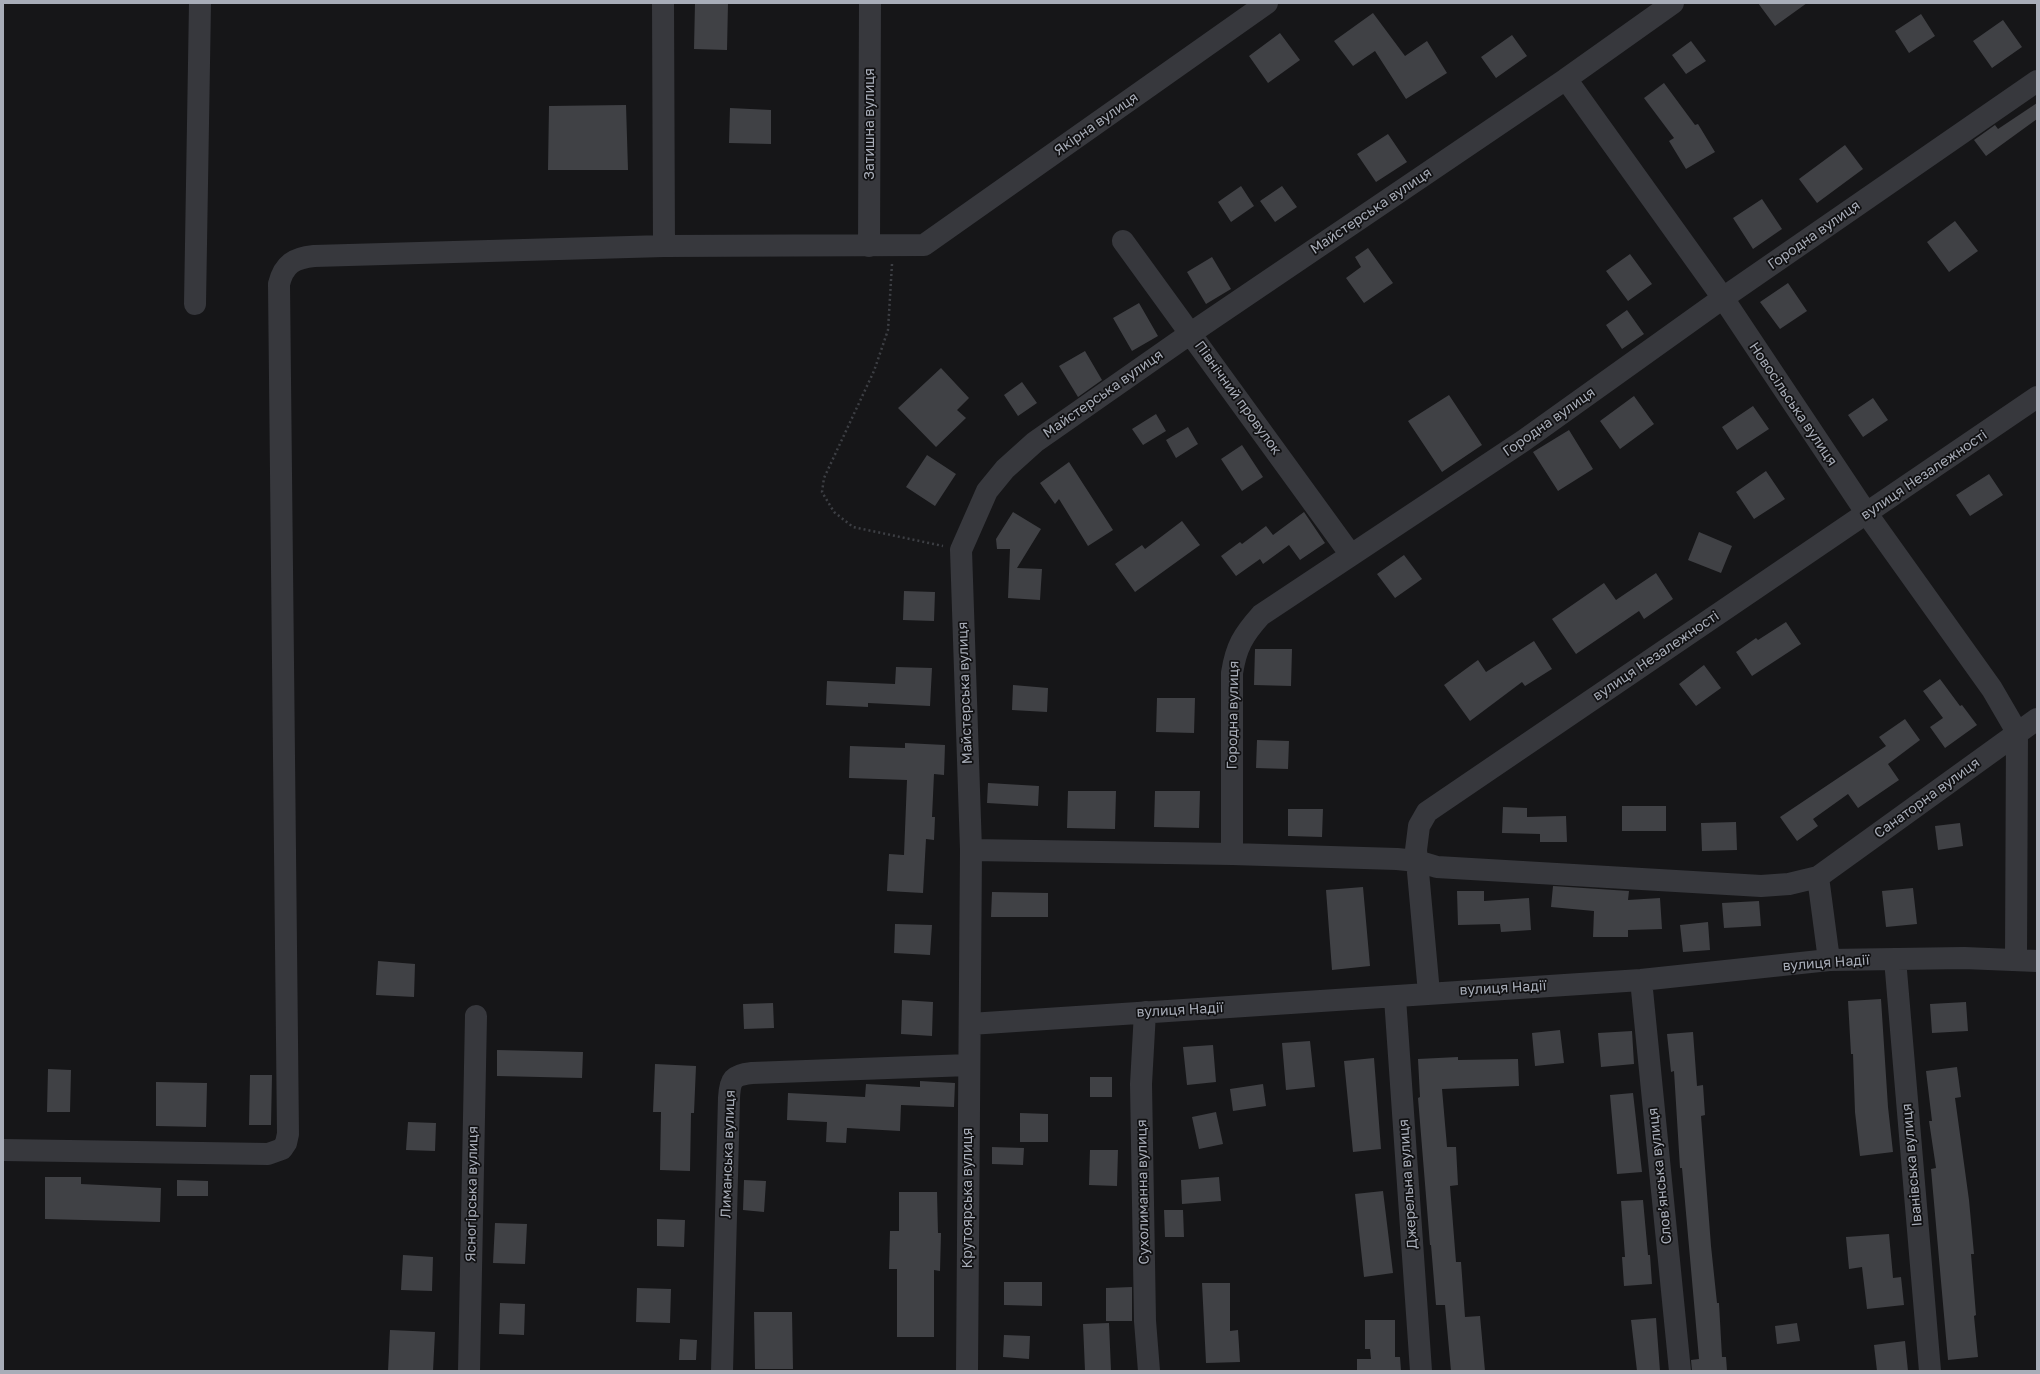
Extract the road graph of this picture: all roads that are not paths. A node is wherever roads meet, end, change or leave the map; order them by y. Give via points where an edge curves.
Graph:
1 (200, 3) edge
2 (663, 3) edge
3 (870, 3) edge
4 (1267, 3) edge
5 (1673, 3) edge
6 (1566, 79) junction
7 (2037, 81) edge
8 (1123, 241) dead end
9 (664, 246) junction
10 (869, 246) junction
11 (1723, 298) junction
12 (195, 304) dead end
13 (1191, 333) junction
14 (2037, 397) edge
15 (1867, 514) junction
16 (1351, 555) junction
17 (2037, 719) edge
18 (2017, 732) junction
19 (971, 850) junction
20 (1232, 854) junction
21 (1417, 861) junction
22 (1818, 877) junction
23 (1895, 959) junction
24 (1829, 960) junction
25 (2027, 960) edge
26 (1641, 980) junction
27 (1429, 993) junction
28 (1395, 998) junction
29 (1145, 1012) junction
30 (476, 1016) dead end
31 (970, 1024) junction
32 (969, 1065) junction
33 (3, 1150) edge
34 (469, 1371) edge
35 (722, 1371) edge
36 (968, 1371) edge
37 (1149, 1371) edge
38 (1421, 1371) edge
39 (1680, 1371) edge
40 (1930, 1371) edge

1 - 12 street
2 - 9 street
3 - 10 street, Затишна вулиця
4 - 10 street, Якірна вулиця via 924,245
5 - 6 street, Майстерська вулиця
6 - 11 street, Новосільська вулиця
6 - 13 street, Майстерська вулиця
7 - 11 street, Городна вулиця
8 - 13 street, Північний провулок
9 - 10 street
9 - 33 street via 314,256 300,258 289,265 281,275 279,292 288,1134 286,1143 282,1149 268,1154
11 - 15 street, Новосільська вулиця
11 - 16 street, Городна вулиця via 1522,441
13 - 16 street, Північний провулок
13 - 19 street, Майстерська вулиця via 1035,442 1005,469 987,491 961,550
14 - 15 street, вулиця Незалежності
15 - 18 street, Новосільська вулиця via 1992,689
15 - 21 street, вулиця Незалежності via 1438,804 1428,812 1419,826
16 - 20 street, Городна вулиця via 1261,615 1242,638 1235,654 1232,673
17 - 18 street, Санаторна вулиця
18 - 22 street, Санаторна вулиця
18 - 25 street
19 - 20 street
19 - 31 street, Майстерська вулиця
20 - 21 street
21 - 22 street via 1437,867 1761,886 1789,884
21 - 27 street, вулиця Незалежності
22 - 24 street
23 - 24 street, вулиця Надії
23 - 25 street, вулиця Надії
23 - 40 street, Іванівська вулиця
24 - 26 street, вулиця Надії
26 - 27 street, вулиця Надії
26 - 39 street, Словʼянська вулиця
27 - 28 street, вулиця Надії
28 - 29 street, вулиця Надії
28 - 38 street, Джерельна вулиця
29 - 31 street, вулиця Надії
29 - 37 street, Сухолиманна вулиця via 1141,1084
30 - 34 street, Ясногірська вулиця
31 - 32 street, Крутоярська вулиця
32 - 35 street, Лиманська вулиця via 752,1073 740,1074 733,1078 729,1098
32 - 36 street, Крутоярська вулиця

